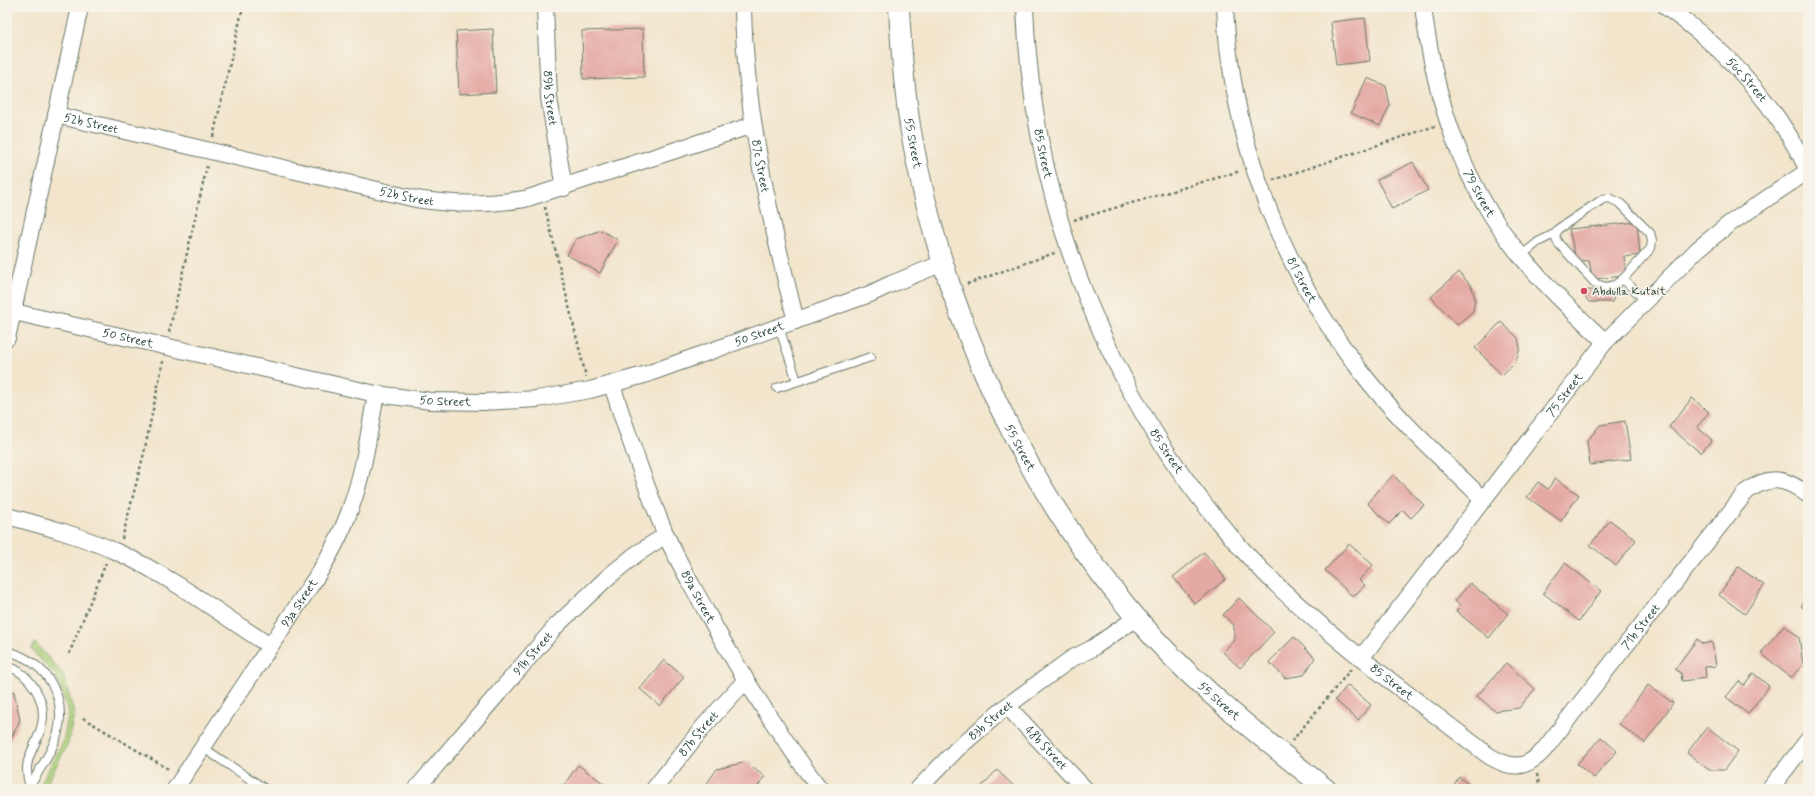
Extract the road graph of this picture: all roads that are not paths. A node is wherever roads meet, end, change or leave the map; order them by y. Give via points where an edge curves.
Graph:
1 (80, 7) edge
2 (545, 7) edge
3 (743, 7) edge
4 (899, 7) edge
5 (1025, 7) edge
6 (1225, 7) edge
7 (1423, 7) edge
8 (1666, 7) edge
9 (56, 116) junction
10 (754, 125) junction
11 (1808, 170) edge
12 (564, 188) junction
13 (1556, 233) junction
14 (1521, 256) junction
15 (947, 276) junction
16 (1623, 279) junction
17 (1646, 301) junction
18 (14, 312) junction
19 (796, 321) junction
20 (779, 327) junction
21 (7, 338) edge
22 (1605, 342) junction
23 (871, 357) dead end
24 (797, 381) junction
25 (612, 385) junction
26 (777, 388) dead end
27 (376, 394) junction
28 (1808, 495) edge
29 (1484, 500) junction
30 (7, 516) edge
31 (666, 535) junction
32 (1132, 613) junction
33 (270, 646) junction
34 (7, 651) edge
35 (1361, 658) junction
36 (7, 666) edge
37 (745, 681) junction
38 (1007, 706) junction
39 (1808, 740) edge
40 (202, 747) junction
41 (1512, 766) joint
42 (179, 783) edge
43 (29, 787) edge
44 (265, 789) edge
45 (416, 789) edge
46 (654, 789) edge
47 (820, 789) edge
48 (918, 789) edge
49 (1085, 789) edge
50 (1326, 789) edge
51 (1770, 789) edge

1 - 9 street
2 - 12 street, 89b Street via 550,98
3 - 10 street, 87c Street
4 - 15 street, 55 Street via 902,62 911,130 925,198
5 - 35 street, 85 Street via 1034,109 1048,179 1068,248 1115,360 1143,413 1212,513 1251,559 1298,604
6 - 29 street, 81 Street via 1230,61 1242,124 1254,167 1279,234 1302,282 1359,370 1397,415
7 - 14 street, 79 Street via 1428,50 1447,122 1482,199 1502,232
8 - 11 street, 56c Street via 1702,34 1757,89 1786,128
9 - 12 street, 52b Street via 416,199 452,204 489,204 525,199
9 - 18 street
10 - 12 street, 52b Street
10 - 19 street, 87c Street via 765,191
11 - 17 street, 75 Street via 1729,224 1698,249
13 - 14 lane via 1538,242
13 - 16 lane via 1558,243 1596,284 1606,287 1615,285
13 - 16 lane via 1558,229 1603,199 1609,198 1620,203 1650,233 1652,240 1651,248
14 - 22 street, 79 Street
15 - 19 street, 50 Street via 893,291 870,294
15 - 32 street, 55 Street via 997,402 1026,457 1057,511
16 - 17 lane
17 - 22 street, 75 Street
18 - 21 street
18 - 27 street, 50 Street
19 - 20 street, 50 Street
20 - 24 lane
20 - 25 street, 50 Street
22 - 29 street, 75 Street
23 - 24 lane
24 - 26 lane
25 - 27 street, 50 Street via 537,399 484,402 431,401
25 - 31 street, 89a Street via 646,486
27 - 33 street, 93a Street via 360,478 351,507 326,563
28 - 41 street, 71b Street via 1788,482 1777,480 1766,481 1746,492 1543,751 1526,764
29 - 35 street, 75 Street
30 - 33 street via 66,532 115,551 158,574
31 - 37 street, 89a Street
31 - 45 street, 91b Street via 608,577 556,625
32 - 38 street, 83b Street via 1091,649 1071,659
32 - 50 street, 55 Street via 1209,693
33 - 40 street, 93a Street
34 - 43 lane via 29,659 42,669 53,683 59,699 57,733
35 - 41 street, 85 Street via 1489,756 1502,764
36 - 43 lane via 20,671 31,682 42,708 42,725 26,767
37 - 46 street, 87b Street via 704,726
37 - 47 street, 89a Street
38 - 48 street, 83b Street
38 - 49 street, 48b Street
39 - 51 street
40 - 42 street, 93a Street
40 - 44 lane

